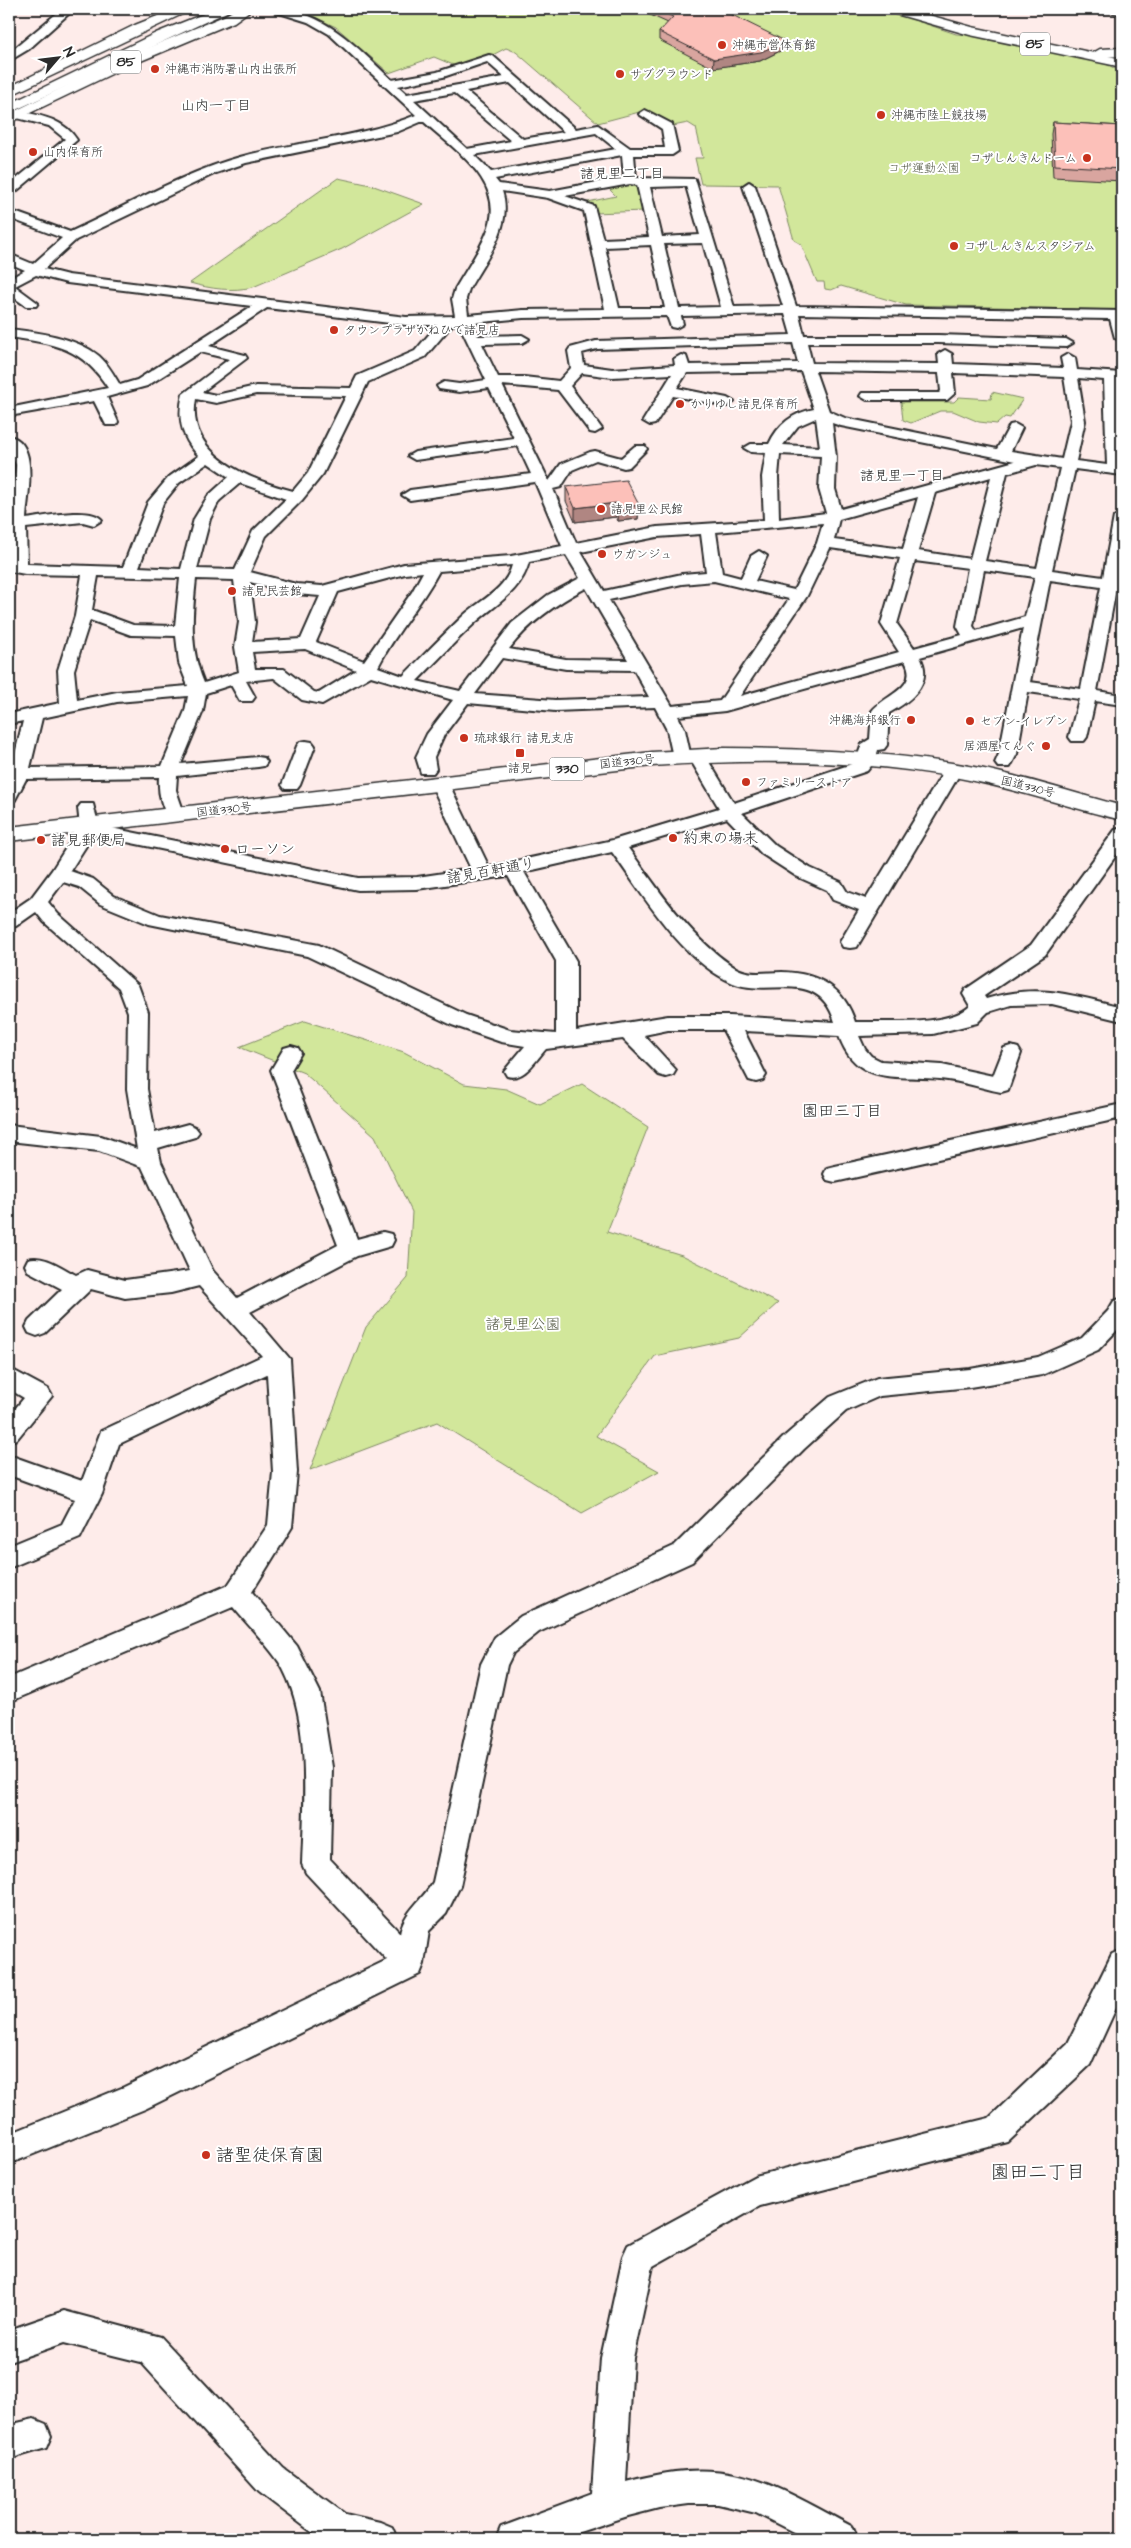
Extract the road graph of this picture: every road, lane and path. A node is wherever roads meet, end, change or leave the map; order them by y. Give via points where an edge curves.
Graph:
1 (69, 9) edge
2 (186, 9) edge
3 (209, 9) edge
4 (245, 9) edge
5 (277, 9) edge
6 (894, 9) edge
7 (918, 9) edge
8 (1117, 9) edge
9 (224, 10) edge
10 (1122, 10) edge
11 (13, 38) dead end
12 (31, 44) junction
13 (1122, 52) edge
14 (1102, 56) junction
15 (9, 58) edge
16 (1122, 58) edge
17 (1122, 65) edge
18 (512, 79) junction
19 (391, 84) junction
20 (457, 89) junction
21 (9, 92) edge
22 (405, 98) junction
23 (9, 100) edge
24 (11, 114) edge
25 (645, 114) dead end
26 (424, 116) junction
27 (574, 134) junction
28 (518, 142) junction
29 (626, 151) junction
30 (466, 153) junction
31 (630, 180) junction
32 (493, 181) junction
33 (644, 183) junction
34 (749, 186) dead end
35 (9, 191) edge
36 (550, 195) junction
37 (9, 214) edge
38 (71, 237) junction
39 (708, 239) junction
40 (656, 241) junction
41 (598, 243) junction
42 (9, 258) edge
43 (34, 270) junction
44 (9, 286) edge
45 (32, 303) dead end
46 (264, 304) junction
47 (791, 310) junction
48 (729, 311) junction
49 (939, 311) junction
50 (613, 312) junction
51 (674, 312) junction
52 (1060, 314) junction
53 (1119, 315) edge
54 (455, 321) junction
55 (9, 333) edge
56 (1122, 338) edge
57 (522, 339) dead end
58 (798, 339) junction
59 (473, 340) junction
60 (866, 340) junction
61 (942, 340) junction
62 (679, 341) junction
63 (1066, 343) junction
64 (198, 347) junction
65 (806, 367) junction
66 (866, 367) junction
67 (578, 368) junction
68 (947, 368) junction
69 (682, 369) junction
70 (1070, 373) junction
71 (1116, 377) edge
72 (494, 382) junction
73 (444, 386) dead end
74 (563, 386) junction
75 (116, 391) junction
76 (669, 391) junction
77 (356, 392) junction
78 (190, 394) junction
79 (99, 396) junction
80 (867, 396) junction
81 (727, 402) dead end
82 (9, 412) edge
83 (823, 414) junction
84 (650, 421) dead end
85 (111, 422) dead end
86 (1015, 428) dead end
87 (594, 429) dead end
88 (869, 435) junction
89 (522, 441) junction
90 (12, 448) edge
91 (751, 448) dead end
92 (640, 449) dead end
93 (774, 450) junction
94 (446, 452) junction
95 (828, 452) junction
96 (1002, 454) junction
97 (415, 456) dead end
98 (207, 457) junction
99 (1036, 460) junction
100 (1067, 464) junction
101 (1000, 471) junction
102 (1119, 471) edge
103 (239, 476) junction
104 (542, 481) junction
105 (462, 487) junction
106 (928, 490) junction
107 (410, 495) dead end
108 (297, 497) junction
109 (830, 517) junction
110 (1122, 517) edge
111 (94, 520) dead end
112 (772, 524) junction
113 (708, 528) junction
114 (15, 530) edge
115 (826, 543) junction
116 (572, 549) junction
117 (910, 555) junction
118 (759, 556) dead end
119 (522, 559) junction
120 (977, 564) junction
121 (434, 566) junction
122 (12, 571) edge
123 (91, 571) junction
124 (129, 573) junction
125 (1044, 574) junction
126 (188, 575) junction
127 (241, 575) junction
128 (714, 576) junction
129 (589, 580) junction
130 (746, 584) junction
131 (1116, 584) edge
132 (331, 589) junction
133 (798, 596) junction
134 (599, 597) junction
135 (84, 612) junction
136 (1033, 620) junction
137 (184, 631) junction
138 (972, 637) junction
139 (307, 644) junction
140 (243, 646) junction
141 (497, 652) junction
142 (911, 656) junction
143 (640, 665) junction
144 (368, 670) junction
145 (242, 677) junction
146 (407, 681) junction
147 (1021, 686) junction
148 (198, 690) junction
149 (463, 696) junction
150 (1088, 696) junction
151 (246, 697) dead end
152 (1122, 700) edge
153 (69, 706) junction
154 (725, 706) junction
155 (663, 707) junction
156 (34, 713) junction
157 (9, 719) edge
158 (1078, 737) dead end
159 (306, 746) dead end
160 (872, 750) junction
161 (686, 752) junction
162 (258, 762) dead end
163 (1004, 764) junction
164 (953, 770) junction
165 (169, 771) junction
166 (20, 774) junction
167 (434, 776) junction
168 (291, 785) junction
169 (1122, 794) edge
170 (9, 796) edge
171 (173, 807) junction
172 (730, 811) junction
173 (1122, 813) edge
174 (9, 816) edge
175 (88, 817) junction
176 (9, 834) edge
177 (1122, 834) edge
178 (617, 845) junction
179 (513, 869) junction
180 (58, 874) junction
181 (482, 874) junction
182 (38, 902) junction
183 (871, 908) junction
184 (9, 922) edge
185 (850, 942) dead end
186 (981, 1007) junction
187 (1122, 1014) edge
188 (730, 1023) junction
189 (845, 1029) junction
190 (628, 1032) junction
191 (566, 1040) junction
192 (541, 1041) junction
193 (291, 1053) dead end
194 (1011, 1053) dead end
195 (666, 1070) dead end
196 (514, 1071) dead end
197 (756, 1075) dead end
198 (1122, 1111) edge
199 (188, 1132) dead end
200 (9, 1134) edge
201 (148, 1152) junction
202 (835, 1174) dead end
203 (383, 1240) dead end
204 (350, 1249) junction
205 (36, 1265) dead end
206 (204, 1276) junction
207 (79, 1287) junction
208 (1122, 1307) edge
209 (235, 1310) junction
210 (37, 1327) dead end
211 (278, 1359) junction
212 (9, 1377) edge
213 (9, 1432) edge
214 (9, 1465) edge
215 (90, 1494) junction
216 (10, 1555) edge
217 (237, 1593) junction
218 (9, 1690) edge
219 (410, 1964) junction
220 (1122, 1964) edge
221 (9, 2149) edge
222 (9, 2346) edge
223 (608, 2505) junction
224 (380, 2539) edge
225 (513, 2539) edge
226 (841, 2539) edge

1 - 12 street
2 - 21 main road, 85
3 - 23 main road via 141,37
4 - 24 main road, 85 via 229,19
5 - 19 street via 327,28
6 - 14 main road, 85 via 948,25
7 - 14 main road, 85
8 - 10 main road
9 - 24 main road via 161,36
11 - 12 street
12 - 15 street
13 - 14 main road
14 - 16 main road, 85
14 - 17 main road
18 - 19 street via 489,58 439,75
18 - 20 street
18 - 27 street
19 - 22 street
20 - 22 street
20 - 28 street
22 - 26 street
24 - 35 street via 55,124 72,140
25 - 29 street via 668,127 672,151
26 - 30 street
26 - 38 street via 393,129 228,165
27 - 28 street
27 - 29 street via 598,129
28 - 30 street
29 - 31 street
29 - 32 street
30 - 32 street
31 - 33 street
31 - 36 street
32 - 36 street
32 - 54 street via 501,202 499,218 462,288
33 - 39 street via 691,182
33 - 40 street
34 - 47 street
36 - 41 street via 590,210
37 - 38 street
38 - 43 street
39 - 40 street
39 - 48 street
40 - 41 street
40 - 51 street
41 - 50 street
42 - 43 street
43 - 44 street
43 - 46 street via 67,279
44 - 45 street
46 - 54 street via 395,320
46 - 64 street
47 - 48 street
47 - 49 street
47 - 58 street
48 - 51 street
49 - 52 street
49 - 61 street
50 - 51 street
50 - 54 street via 515,315
51 - 62 street
52 - 53 street
52 - 63 street
53 - 56 street
54 - 59 street
54 - 77 street via 420,354 362,379
55 - 75 street via 29,336 90,356
57 - 59 street
58 - 60 street
58 - 62 street
58 - 65 street
59 - 72 street
60 - 61 street
60 - 66 street
61 - 63 street
61 - 68 street
62 - 67 street via 587,346 575,351
62 - 69 street
63 - 70 street
64 - 75 street via 159,374
64 - 78 street via 240,358
65 - 66 street
65 - 69 street
65 - 83 street
66 - 68 street
66 - 80 street
67 - 69 street via 612,373
67 - 74 street
68 - 70 street
68 - 80 street via 948,393 942,398
69 - 76 street
70 - 71 street
70 - 100 street via 1078,421
71 - 102 street
72 - 73 street via 459,388
72 - 74 street via 524,381
72 - 89 street
74 - 87 street
75 - 79 street
76 - 81 street
76 - 84 street
77 - 78 street via 256,390 216,399
77 - 108 street via 315,474
78 - 98 street via 187,423
79 - 82 street
79 - 85 street
80 - 88 street
83 - 88 street
83 - 93 street via 798,417 788,426
83 - 95 street
86 - 96 street
88 - 96 street
89 - 94 street
89 - 104 street
90 - 114 street via 22,465
91 - 93 street
92 - 104 street via 624,464 595,455 566,467 556,484
93 - 95 street
93 - 112 street via 770,497
94 - 97 street
94 - 105 street
95 - 109 street via 827,499 834,510
96 - 99 street
98 - 103 street
98 - 124 street via 174,480 156,502
99 - 100 street
99 - 101 street
100 - 102 street
100 - 125 street
101 - 106 street
101 - 120 street
103 - 108 street via 264,489
103 - 126 street via 213,498 202,519 193,544
104 - 105 street
104 - 116 street
105 - 107 street
106 - 109 street
106 - 117 street
108 - 127 street via 259,534
109 - 112 street
109 - 115 street
110 - 131 street
111 - 114 street via 84,517
112 - 113 street
113 - 116 street via 657,532
113 - 128 street
114 - 122 street
115 - 117 street
115 - 133 street
116 - 119 street
116 - 129 street
117 - 120 street
117 - 142 street via 889,624 895,639
118 - 130 street
119 - 121 street
119 - 146 street via 518,574 508,588 471,618
120 - 125 street
120 - 138 street via 965,626
121 - 132 street via 404,569
121 - 144 street
122 - 123 street
123 - 124 street
123 - 135 street
124 - 126 street
125 - 131 street
125 - 136 street
126 - 127 street
126 - 137 street
127 - 132 street via 296,588
127 - 140 street via 247,622
128 - 130 street
128 - 134 street via 682,579
129 - 134 street
129 - 141 street via 554,598 518,626
130 - 133 street
131 - 150 street
132 - 139 street
133 - 154 street
134 - 143 street
135 - 137 street via 131,630
135 - 153 street via 66,670
136 - 138 street
136 - 147 street
137 - 148 street via 187,663
138 - 142 street
139 - 140 street
139 - 144 street
140 - 145 street
141 - 143 street via 566,664
141 - 149 street
142 - 154 street
142 - 160 street via 919,668 918,678 904,698 881,711
143 - 155 street
144 - 145 street via 325,704 308,696 278,673
144 - 146 street
145 - 148 street
145 - 151 street
146 - 149 street
147 - 150 street
147 - 163 street
148 - 153 street via 117,697
148 - 165 street via 194,712
149 - 155 street via 512,704
149 - 167 street via 425,756
150 - 152 street
150 - 158 street
153 - 156 street
154 - 155 street
155 - 161 street
156 - 157 street
156 - 166 street
159 - 168 street
160 - 161 main road, 国道330号 / 330 via 834,756
160 - 163 main road, 国道330号 / 330
160 - 164 main road, 国道330号 / 330
160 - 172 street, 諸見百軒通り via 861,768
161 - 167 main road, 国道330号 / 330
161 - 172 street
162 - 165 street
163 - 169 main road, 国道330号 / 330
164 - 173 main road, 国道330号 / 330
164 - 183 street
165 - 166 street
165 - 171 street via 167,790
166 - 170 street
167 - 168 main road, 国道330号 / 330
167 - 171 main road, 国道330号 / 330
167 - 181 street
168 - 171 main road, 国道330号 / 330
171 - 175 main road, 国道330号 / 330
172 - 178 street, 諸見百軒通り
172 - 183 street via 770,850 803,872 834,886 840,896
174 - 175 main road, 国道330号 / 330
175 - 176 main road, 国道330号 / 330
175 - 180 street
175 - 181 street, 諸見百軒通り via 101,832 358,884 417,883
177 - 186 street via 1038,950 973,994
178 - 179 street, 諸見百軒通り
178 - 189 street via 662,908 716,966 742,979 786,979 825,990 842,1008
179 - 181 street, 諸見百軒通り
179 - 191 street via 566,961
180 - 182 street
180 - 192 street via 86,883 107,900 156,920 312,950 459,1020 508,1037
182 - 184 street
182 - 201 street via 50,918 128,985 138,1012 137,1089
183 - 185 street
186 - 187 street via 1010,998 1052,997
186 - 189 street via 970,1018 933,1027
188 - 189 street
188 - 190 street via 668,1023
188 - 197 street
189 - 194 street via 865,1062 882,1068 942,1072 1001,1085
190 - 191 street
190 - 195 street
191 - 192 street
192 - 196 street
193 - 204 street via 281,1070
198 - 202 street
199 - 201 street
200 - 201 street
201 - 206 street
203 - 204 street
204 - 209 street
205 - 207 street
206 - 207 street via 171,1284 125,1289 87,1279
206 - 209 street
207 - 210 street
208 - 219 street via 1090,1344 1042,1366 970,1378 877,1387 838,1404 795,1442 683,1554 530,1624 504,1645 494,1664 446,1886 436,1904 416,1924
209 - 211 street
211 - 215 street via 109,1438
211 - 217 street via 286,1472 280,1527
212 - 213 street via 40,1396
214 - 215 street
215 - 216 street via 71,1531
217 - 218 street
217 - 219 street via 288,1654 307,1692 318,1768 316,1864
219 - 221 street via 134,2098
220 - 223 street via 1079,2054 997,2131 755,2192 640,2256 617,2358
222 - 224 street via 64,2327 150,2348 272,2480 337,2530
223 - 225 street
223 - 226 street via 666,2490 702,2486 736,2490

